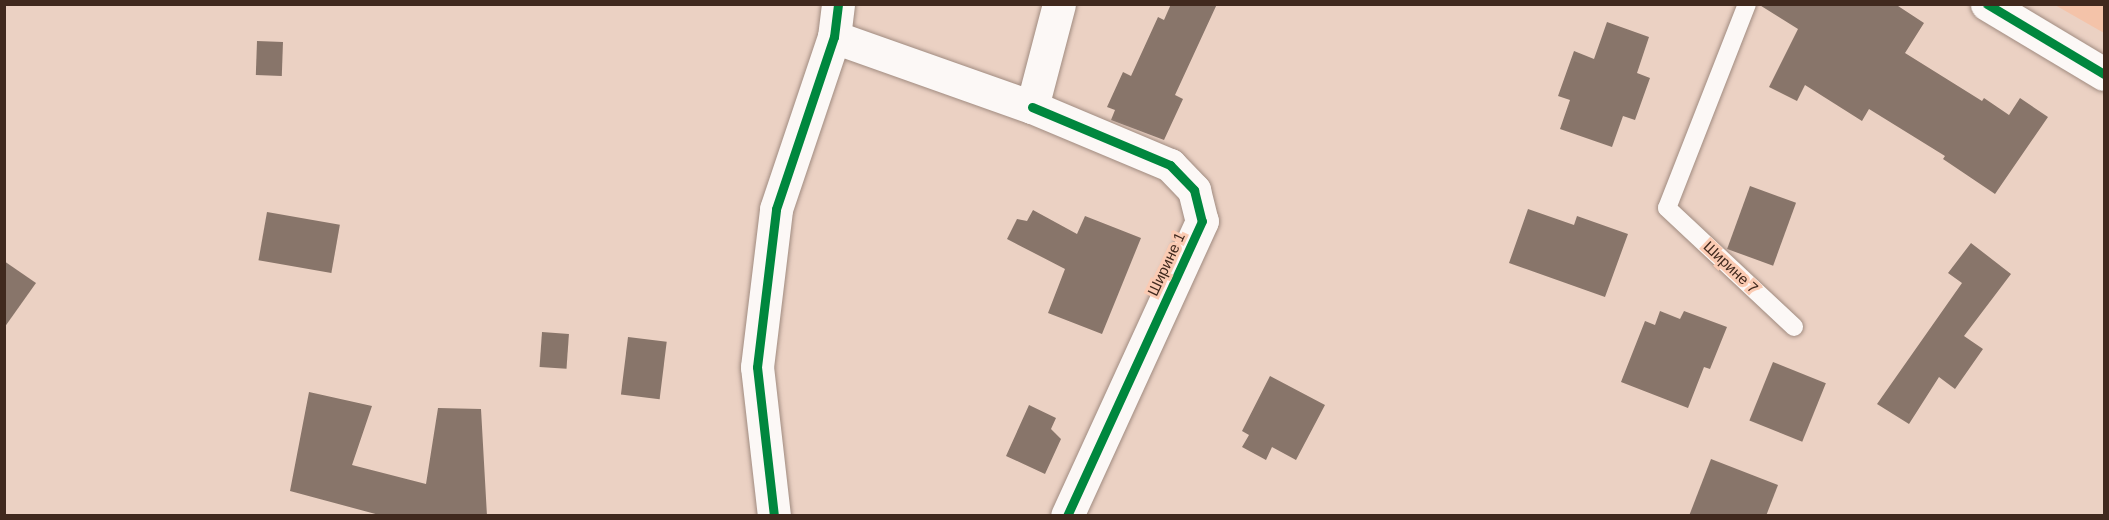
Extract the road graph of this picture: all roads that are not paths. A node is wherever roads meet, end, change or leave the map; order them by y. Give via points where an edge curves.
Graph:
1 (838, 4) edge
2 (1059, 4) edge
3 (1747, 4) edge
4 (1987, 4) edge
5 (834, 37) junction
6 (2104, 74) edge
7 (1032, 107) junction
8 (1794, 327) dead end
9 (774, 516) edge
10 (1066, 516) edge

1 - 5 street
2 - 7 street
3 - 8 lane, Ширине 7 via 1667,208
4 - 6 street
5 - 7 street, Ширине 1
5 - 9 street via 776,209 757,367
7 - 10 street, Ширине 1 via 1170,165 1194,190 1202,221

